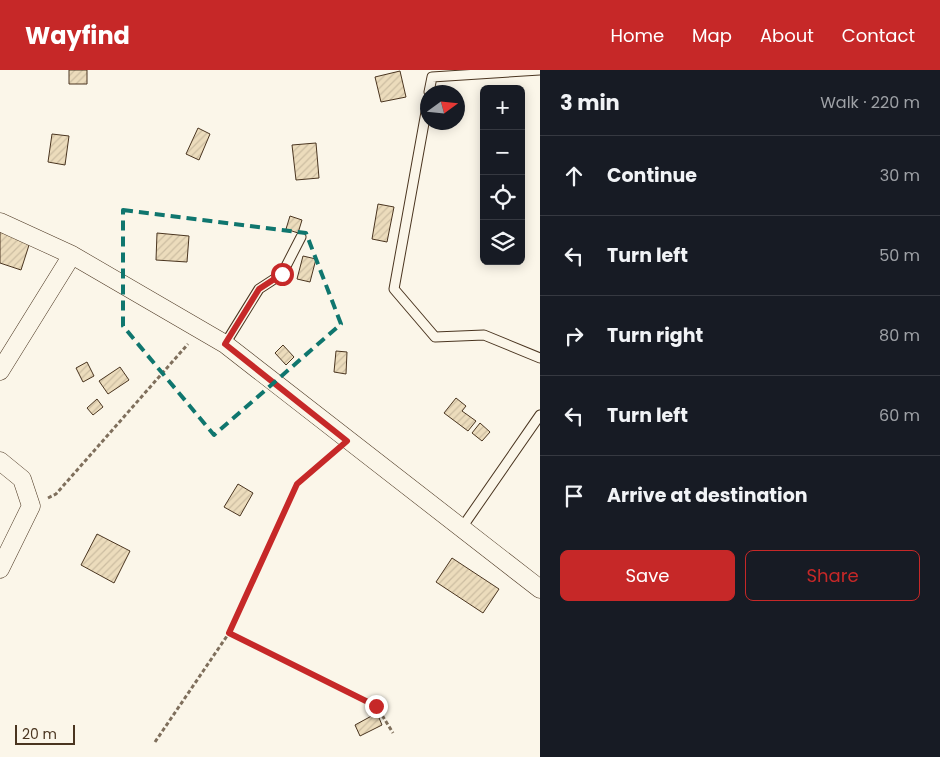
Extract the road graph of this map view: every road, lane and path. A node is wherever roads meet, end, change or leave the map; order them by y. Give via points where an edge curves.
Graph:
1 (540, 70) edge
2 (430, 85) edge
3 (423, 130) edge
4 (0, 222) edge
5 (301, 237) dead end
6 (72, 255) junction
7 (200, 331) junction
8 (225, 344) junction
9 (540, 358) edge
10 (0, 371) edge
11 (540, 414) edge
12 (347, 441) junction
13 (0, 460) edge
14 (32, 506) junction
15 (461, 529) junction
16 (0, 569) edge
17 (540, 589) edge
18 (229, 633) junction
19 (393, 733) dead end
20 (155, 742) dead end

1 - 2 lane via 432,78
3 - 9 lane via 394,290 435,337 484,335
4 - 6 street
5 - 8 lane via 282,274 259,289
6 - 7 street
6 - 10 street
7 - 8 street
7 - 14 path via 56,494
8 - 12 street
11 - 15 lane
12 - 15 street
12 - 18 path via 297,484
13 - 14 street via 22,479
14 - 16 street
15 - 17 street
18 - 19 path via 376,706
18 - 20 path

